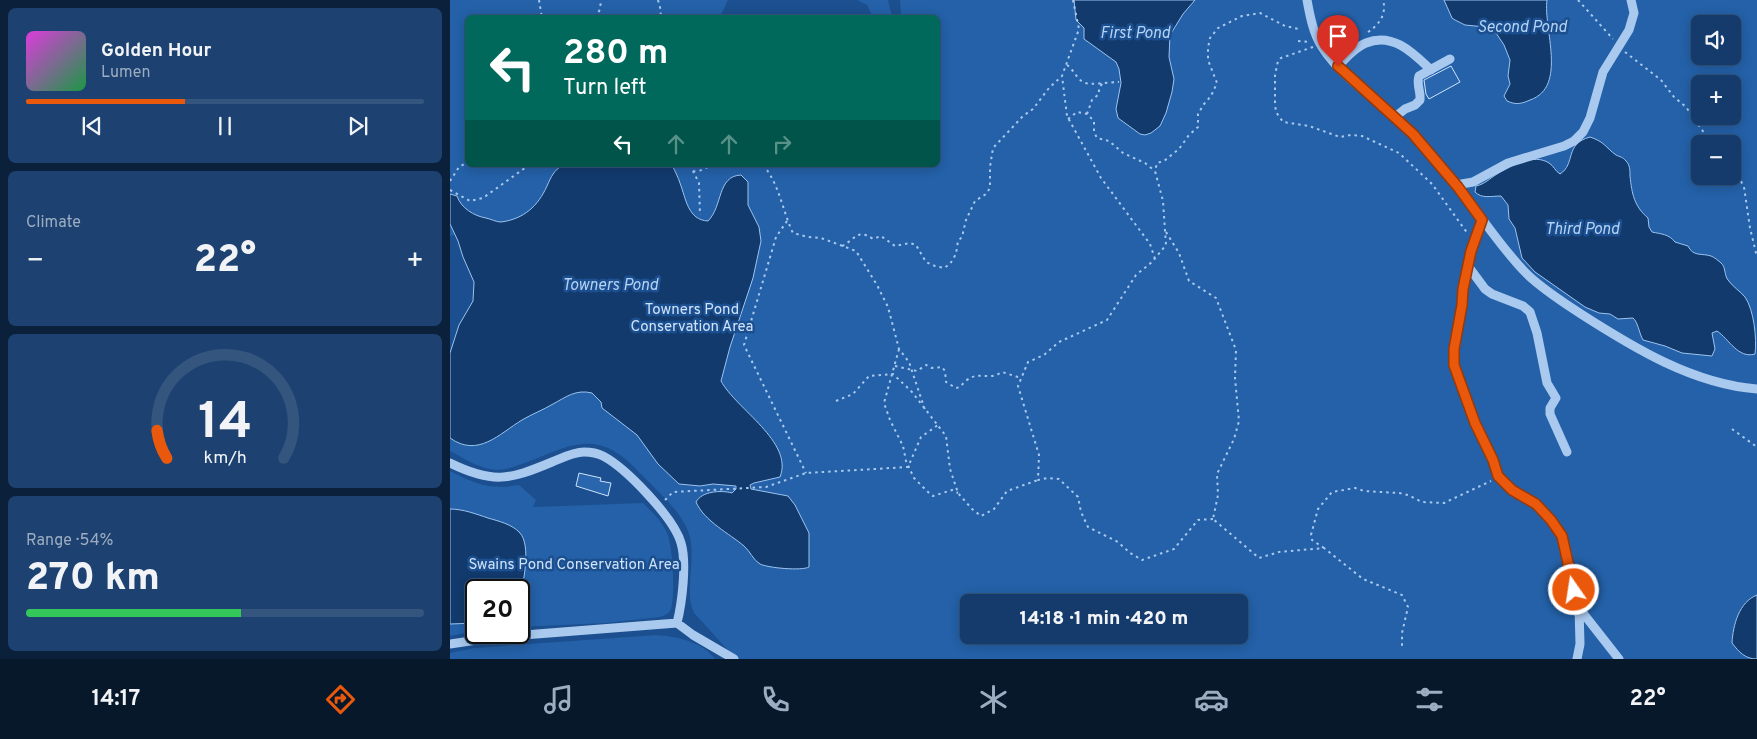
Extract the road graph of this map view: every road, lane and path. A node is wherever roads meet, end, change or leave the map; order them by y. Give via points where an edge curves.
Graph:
1 (539, 0) edge
2 (601, 0) edge
3 (658, 0) edge
4 (1073, 0) edge
5 (1307, 0) edge
6 (1383, 0) edge
7 (1578, 0) edge
8 (1631, 0) edge
9 (542, 15) edge
10 (597, 15) edge
11 (660, 15) edge
12 (1299, 29) dead end
13 (1364, 34) dead end
14 (1359, 36) dead end
15 (1298, 41) dead end
16 (1317, 42) junction
17 (1619, 45) junction
18 (1450, 59) dead end
19 (1067, 65) junction
20 (1338, 66) junction
21 (1432, 70) junction
22 (1062, 76) junction
23 (1103, 82) junction
24 (1119, 82) dead end
25 (1087, 114) junction
26 (1395, 117) junction
27 (1068, 118) junction
28 (1707, 135) edge
29 (465, 164) edge
30 (526, 167) edge
31 (691, 167) edge
32 (708, 167) edge
33 (765, 167) edge
34 (692, 171) junction
35 (1155, 171) junction
36 (1741, 179) edge
37 (450, 181) edge
38 (1456, 185) junction
39 (450, 190) edge
40 (700, 215) dead end
41 (1482, 220) junction
42 (787, 221) junction
43 (1166, 232) junction
44 (842, 246) junction
45 (1472, 248) junction
46 (1757, 257) edge
47 (1154, 258) junction
48 (1468, 266) junction
49 (899, 349) junction
50 (895, 366) junction
51 (912, 369) junction
52 (893, 374) junction
53 (1021, 378) junction
54 (1757, 389) edge
55 (836, 400) dead end
56 (925, 410) junction
57 (938, 424) junction
58 (1732, 429) dead end
59 (1757, 447) edge
60 (1567, 452) dead end
61 (450, 463) edge
62 (908, 467) junction
63 (806, 473) junction
64 (1038, 480) junction
65 (1480, 486) dead end
66 (958, 493) junction
67 (659, 506) junction
68 (1213, 519) junction
69 (1324, 548) junction
70 (1579, 608) junction
71 (677, 623) junction
72 (450, 644) edge
73 (1402, 648) dead end
74 (734, 659) edge
75 (1577, 659) edge
76 (1620, 659) edge

1 - 9 path
2 - 10 path
3 - 11 path
4 - 19 path via 1079,29
5 - 16 street
6 - 13 path via 1381,19
7 - 17 path
8 - 17 street via 1634,13 1629,30
12 - 35 path via 1285,26 1260,13 1242,16 1218,28 1210,38 1208,48 1208,60 1217,83 1198,114 1198,127 1179,149 1157,163
14 - 16 path
15 - 16 path
16 - 20 street
16 - 45 path via 1278,61 1274,104 1279,118 1283,122 1309,126 1340,137 1362,136 1399,153 1432,184 1466,231
17 - 28 path via 1628,56 1661,80
17 - 38 street via 1604,72 1586,127 1574,141 1508,163 1472,182
18 - 21 street
19 - 22 path
19 - 23 path via 1084,83
20 - 21 street via 1366,43 1385,40 1399,43
20 - 26 street
21 - 26 street via 1418,77 1421,95 1418,103
22 - 27 path
22 - 44 path via 993,148 990,188 975,201 950,264 944,268 935,266 926,262 916,245 895,246 881,236 873,239 865,233
23 - 24 path
23 - 25 path
25 - 27 path via 1077,112
25 - 35 path via 1094,121 1097,138 1109,141 1122,153
26 - 38 street
27 - 47 path via 1101,178 1150,244
29 - 37 path
30 - 39 path via 483,198 470,201
31 - 34 path
32 - 34 path
33 - 42 path via 777,185
34 - 40 path via 699,183
35 - 43 path via 1163,201
36 - 46 path
38 - 41 street
41 - 45 street
41 - 54 street via 1526,273 1565,303 1626,342 1698,376
42 - 44 path via 793,232
42 - 63 path via 776,237 744,345
43 - 47 path via 1166,246
43 - 68 path via 1179,253 1189,281 1216,298 1236,350 1239,421 1217,474 1218,495
44 - 49 path via 856,251 877,285 888,307
45 - 48 street
47 - 53 path via 1136,275 1107,320 1059,342 1044,355 1028,362
48 - 60 street via 1492,294 1530,312 1547,383 1556,398 1550,414
48 - 70 street via 1454,365 1498,476 1512,490 1536,504 1562,536
49 - 50 path
49 - 51 path
50 - 51 path
50 - 52 path
51 - 53 path via 917,371 926,365 942,368 946,382 956,388 968,378 979,375 997,376 1002,372
51 - 56 path
52 - 55 path via 869,376 853,394
52 - 56 path
52 - 62 path via 884,403 903,446
53 - 64 path via 1018,386 1038,455
56 - 57 path
57 - 62 path via 921,437
57 - 66 path via 946,436 950,469
58 - 59 path
61 - 67 street via 482,476 502,478 572,454 593,453 615,464
62 - 63 path
62 - 66 path via 931,495 952,490
63 - 67 path via 766,487 673,492
64 - 66 path via 1007,491 994,509 982,516
64 - 68 path via 1059,479 1078,497 1088,527 1118,542 1142,560 1174,549 1198,520
65 - 69 path via 1444,503 1422,502 1399,493 1355,488 1332,492 1318,509 1312,535 1312,540
67 - 71 street via 682,545 682,595
68 - 69 path via 1259,558 1279,552
69 - 73 path via 1363,579 1402,595 1408,607
70 - 75 street
70 - 76 street
71 - 72 street via 497,637
71 - 74 street

